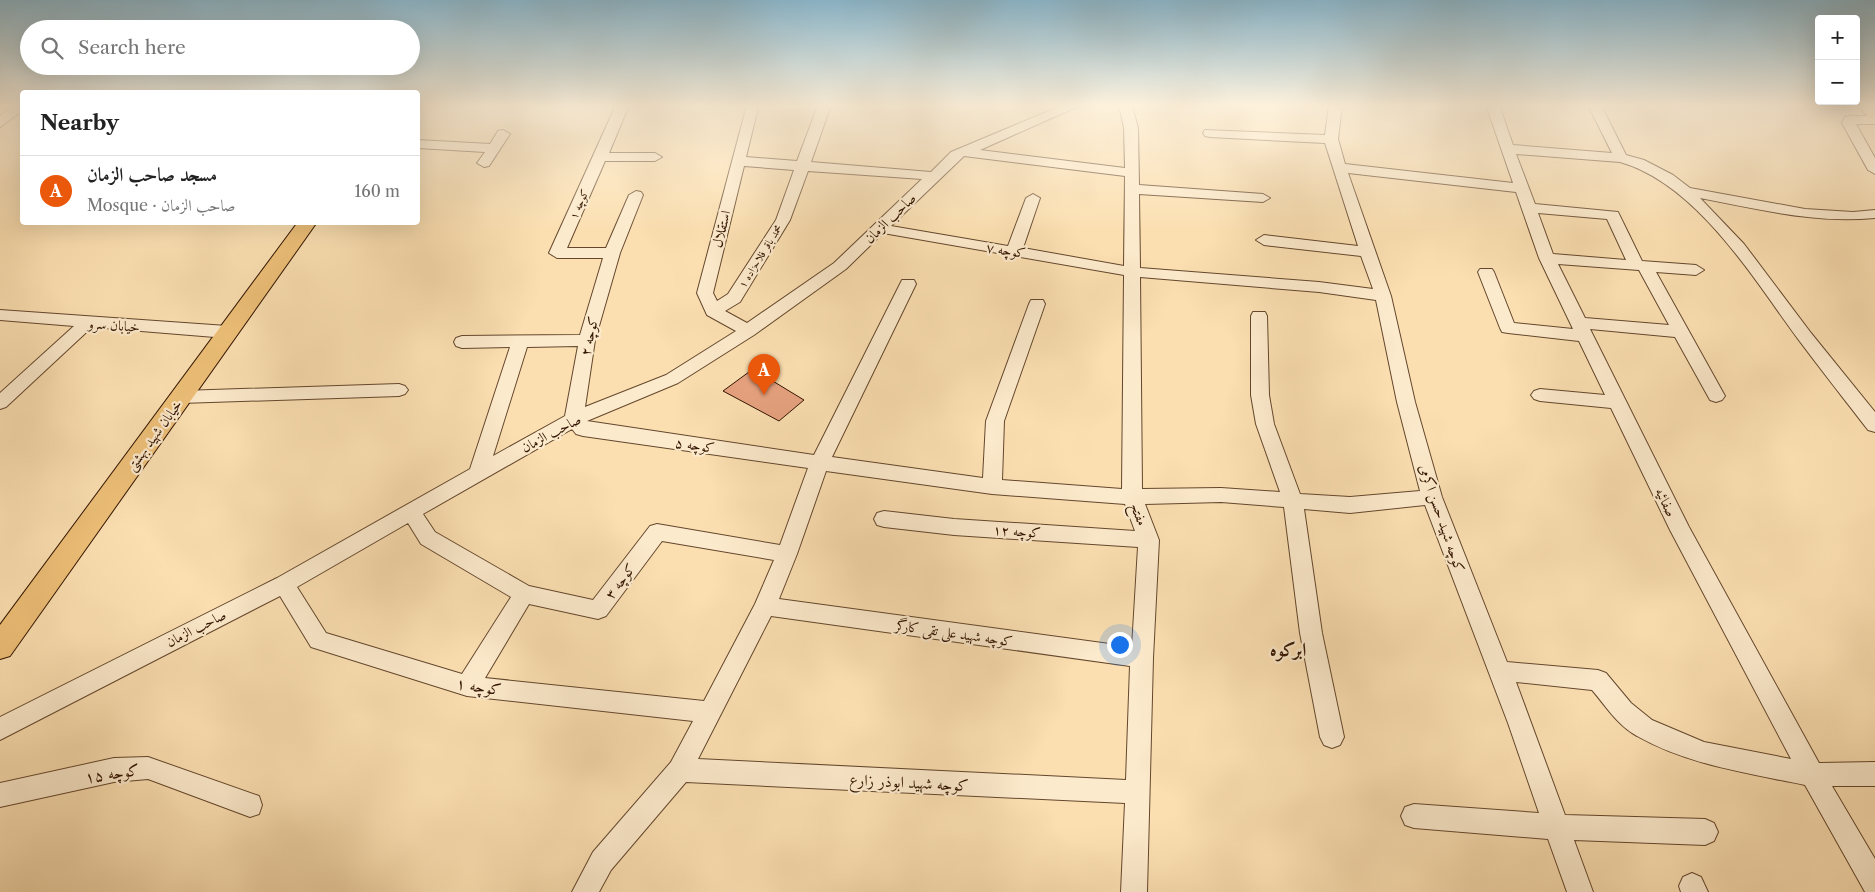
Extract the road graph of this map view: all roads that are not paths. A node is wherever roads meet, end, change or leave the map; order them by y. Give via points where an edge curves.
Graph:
1 (467, 147) edge
2 (604, 147) edge
3 (742, 147) edge
4 (810, 147) edge
5 (975, 147) edge
6 (1131, 147) edge
7 (1333, 147) edge
8 (1615, 147) edge
9 (1862, 147) edge
10 (493, 148) joint
11 (1508, 149) joint
12 (962, 152) junction
13 (600, 157) junction
14 (655, 157) dead end
15 (1621, 158) junction
16 (738, 161) junction
17 (484, 162) dead end
18 (803, 165) junction
19 (1339, 168) junction
20 (1875, 170) edge
21 (934, 176) junction
22 (1132, 180) junction
23 (1521, 188) junction
24 (1685, 191) junction
25 (636, 195) dead end
26 (1033, 198) dead end
27 (1262, 198) dead end
28 (1529, 208) junction
29 (1875, 214) edge
30 (306, 225) edge
31 (879, 228) junction
32 (1264, 240) dead end
33 (1014, 251) junction
34 (1366, 252) junction
35 (612, 253) junction
36 (1547, 258) junction
37 (1641, 266) junction
38 (1696, 270) dead end
39 (1132, 272) junction
40 (1486, 272) dead end
41 (908, 284) dead end
42 (1383, 296) junction
43 (1037, 304) dead end
44 (712, 310) junction
45 (0, 316) edge
46 (1259, 316) dead end
47 (87, 323) junction
48 (1582, 330) junction
49 (748, 331) junction
50 (227, 332) junction
51 (1681, 332) junction
52 (586, 340) junction
53 (520, 341) junction
54 (462, 342) dead end
55 (399, 390) dead end
56 (1540, 395) dead end
57 (1716, 396) dead end
58 (181, 397) junction
59 (1617, 402) junction
60 (0, 404) edge
61 (574, 420) junction
62 (1875, 425) edge
63 (820, 462) junction
64 (479, 472) junction
65 (992, 487) junction
66 (1132, 497) junction
67 (1432, 497) junction
68 (1293, 502) junction
69 (411, 512) junction
70 (884, 519) dead end
71 (1149, 540) junction
72 (787, 554) junction
73 (284, 584) junction
74 (524, 594) junction
75 (766, 606) junction
76 (0, 647) edge
77 (1142, 658) junction
78 (1500, 672) junction
79 (467, 686) junction
80 (710, 712) junction
81 (0, 729) edge
82 (1332, 737) dead end
83 (680, 770) junction
84 (1875, 774) edge
85 (1812, 775) junction
86 (1138, 792) junction
87 (0, 795) edge
88 (250, 805) dead end
89 (1414, 816) dead end
90 (1558, 827) junction
91 (1705, 832) dead end
92 (1865, 849) edge
93 (1875, 884) edge
94 (585, 892) edge
95 (1134, 892) edge
96 (1580, 892) edge

1 - 10 street
2 - 13 street, کوچه ۱
3 - 16 street, استقلال
4 - 18 street, محمد باقر فلاحزاده ۱
5 - 12 street, صاحب الزمان
6 - 22 street, مفتح
7 - 19 street, کوچه شهید حسن اکرمی
8 - 15 street
9 - 20 street
10 - 17 street
11 - 15 street
11 - 23 street, صفائیه
12 - 21 street, صاحب الزمان
12 - 22 street
13 - 14 street
13 - 35 street, کوچه ۱ via 558,253
15 - 24 street via 1640,163
16 - 18 street
16 - 44 street, استقلال via 705,292
18 - 21 street
18 - 44 street, محمد باقر فلاحزاده ۱ via 783,220 734,298
19 - 23 street
19 - 34 street, کوچه شهید حسن اکرمی
21 - 31 street, صاحب الزمان
22 - 27 street
22 - 39 street, مفتح
23 - 28 street, صفائیه
24 - 29 street via 1823,216
24 - 62 street via 1739,248
25 - 35 street, کوچه ۲
26 - 33 street
28 - 36 street, صفائیه
28 - 37 street via 1613,215
30 - 50 main road, خیابان شهید بهشتی
31 - 33 street, کوچه ۷
31 - 49 street, صاحب الزمان via 840,266
32 - 34 street
33 - 39 street, کوچه ۷
34 - 42 street, کوچه شهید حسن اکرمی
35 - 52 street, کوچه ۲
36 - 37 street
36 - 48 street, صفائیه
37 - 38 street
37 - 51 street
39 - 42 street via 1319,287
39 - 66 street, مفتح
40 - 48 street via 1508,328
41 - 63 street
42 - 67 street, کوچه شهید حسن اکرمی via 1406,402
43 - 65 street via 995,421
44 - 49 street
45 - 47 street, خیابان سرو
46 - 68 street via 1260,396 1265,424
47 - 50 street, خیابان سرو
47 - 60 street
48 - 51 street
48 - 59 street, صفائیه
49 - 61 street, صاحب الزمان via 672,379
50 - 58 main road, خیابان شهید بهشتی
51 - 57 street
52 - 53 street
52 - 61 street, کوچه ۲
53 - 54 street
53 - 64 street
55 - 58 street
56 - 59 street
58 - 76 main road, خیابان شهید بهشتی
59 - 85 street, صفائیه via 1680,530
61 - 63 street, کوچه ۵ via 583,430
61 - 64 street, صاحب الزمان
63 - 65 street, کوچه ۵
63 - 72 street
64 - 69 street, صاحب الزمان
65 - 66 street, کوچه ۵
66 - 68 street, کوچه ۵ via 1221,494
66 - 71 street, مفتح
67 - 68 street, کوچه ۵ via 1350,505
67 - 78 street, کوچه شهید حسن اکرمی
68 - 82 street via 1310,633
69 - 73 street, صاحب الزمان
69 - 74 street, کوچه ۳ via 428,538
70 - 71 street, کوچه ۱۲
71 - 77 street, مفتح
72 - 74 street, کوچه ۳ via 657,532 598,610
72 - 75 street
73 - 79 street, کوچه ۱ via 319,640
73 - 81 street, صاحب الزمان
74 - 79 street
75 - 77 street, کوچه شهید علی تقی کارگر
75 - 80 street
77 - 86 street, مفتح
78 - 85 street via 1598,680 1623,710 1644,728 1702,754
78 - 90 street, کوچه شهید حسن اکرمی
79 - 80 street, کوچه ۱
80 - 83 street
83 - 86 street, کوچه شهید ابوذر زارع
83 - 94 street via 602,861
84 - 85 street
85 - 92 street, صفائیه
86 - 95 street, مفتح
87 - 88 street, کوچه ۱۵ via 114,770 148,768
89 - 90 street
90 - 91 street
90 - 96 street, کوچه شهید حسن اکرمی
92 - 93 street, صفائیه

